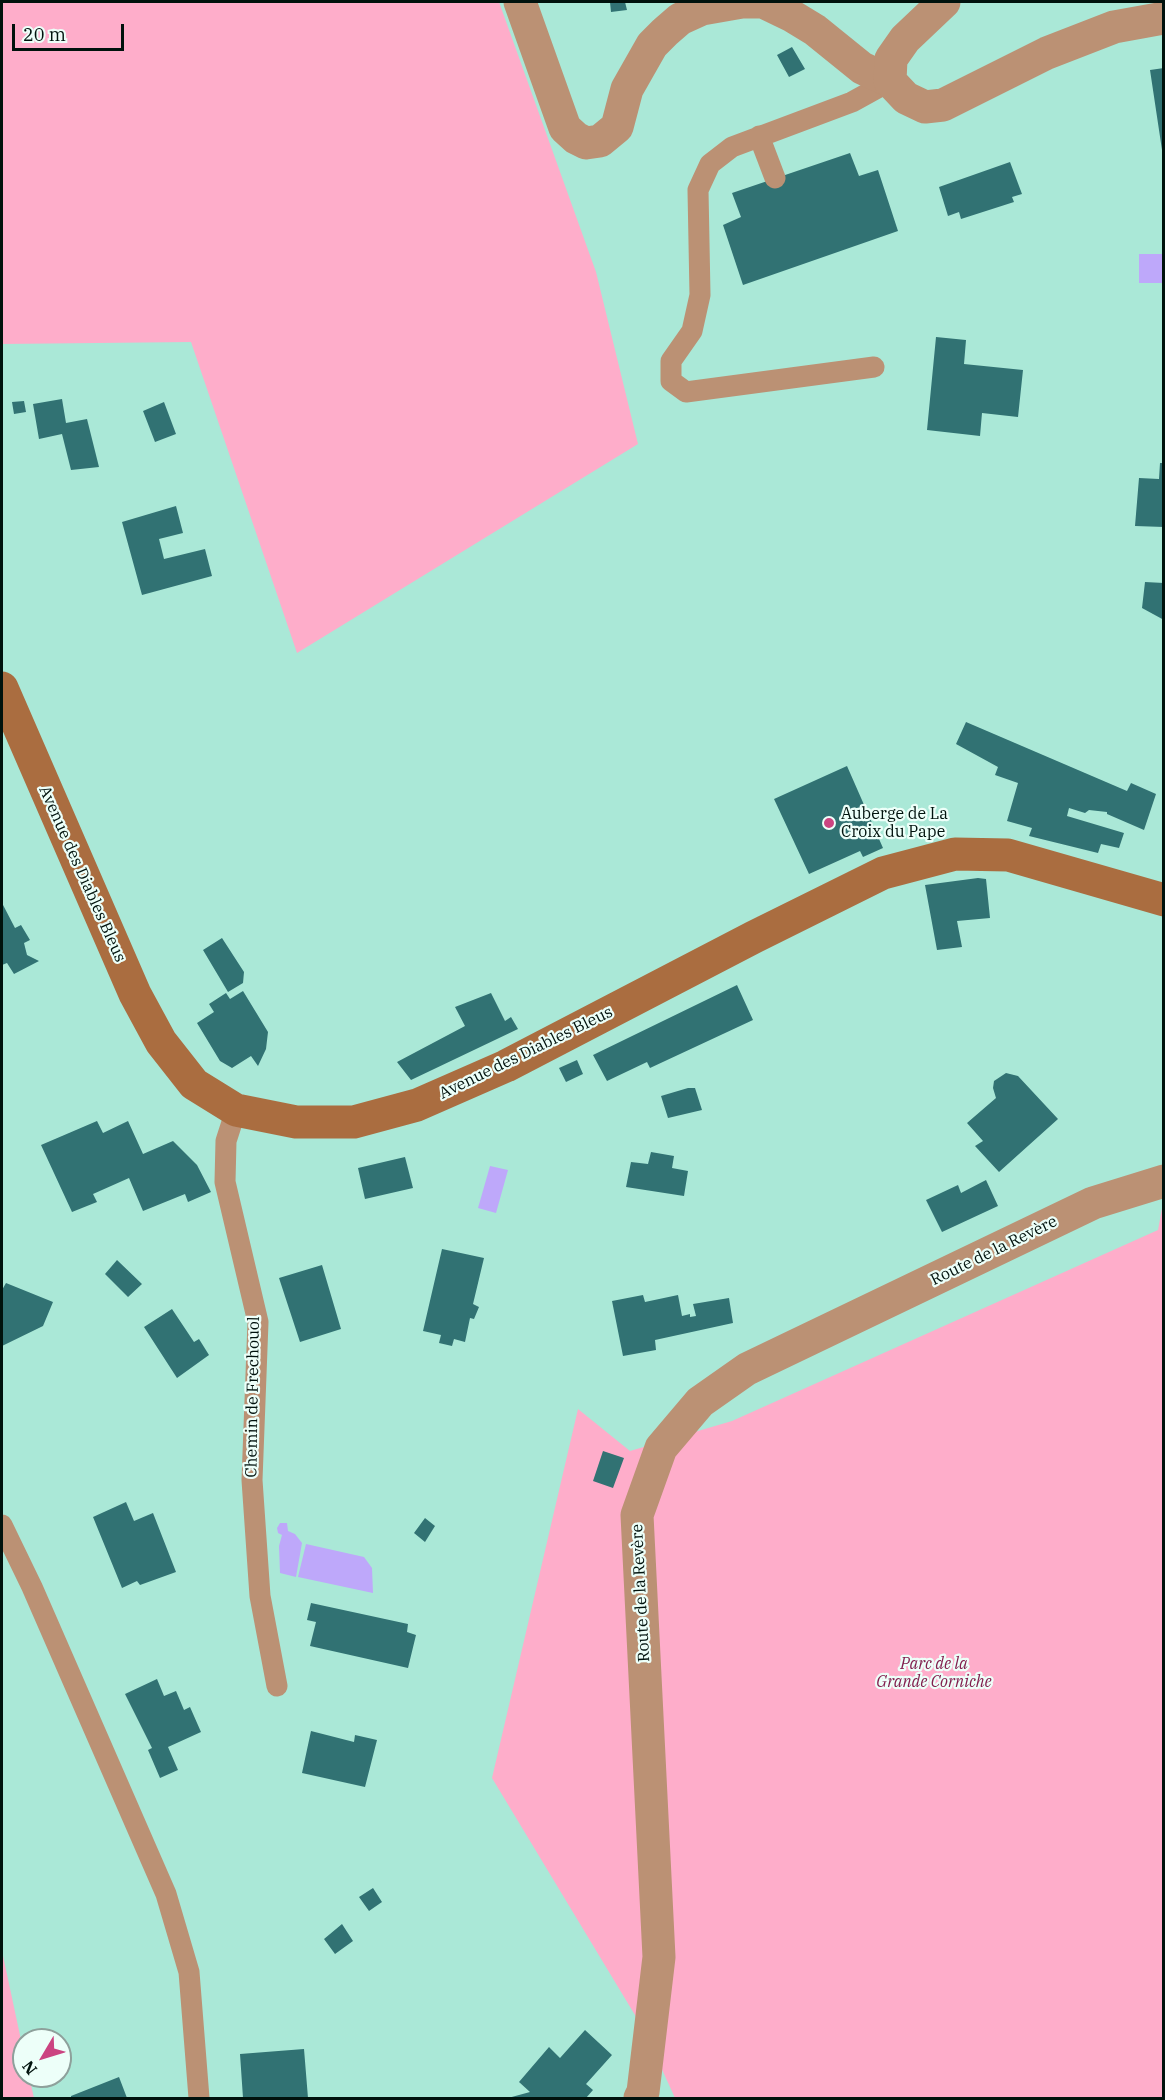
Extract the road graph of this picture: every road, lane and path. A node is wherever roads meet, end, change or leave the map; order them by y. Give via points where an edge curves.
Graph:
1 (520, 2) edge
2 (744, 2) edge
3 (944, 2) edge
4 (1164, 18) edge
5 (890, 81) junction
6 (759, 136) junction
7 (775, 178) dead end
8 (874, 367) dead end
9 (2, 688) edge
10 (1164, 900) edge
11 (236, 1110) junction
12 (1164, 1181) edge
13 (2, 1525) edge
14 (277, 1686) dead end
15 (199, 2098) edge
16 (640, 2098) edge

1 - 2 street via 564,128 586,142 600,141 617,127 627,89 652,45 665,32 680,19 702,9
2 - 5 street via 763,3 792,16 862,68
3 - 5 street via 904,39 891,59
4 - 5 street via 1113,27 1047,53 944,105 925,107 906,98
5 - 6 lane via 852,102
6 - 7 lane
6 - 8 lane via 732,147 710,164 698,190 700,295 692,331 671,361 671,381 686,392
9 - 11 main road, Avenue des Diables Bleus via 135,994 156,1033 194,1084
10 - 11 main road, Avenue des Diables Bleus via 1008,855 955,854 883,873 506,1066 417,1105 354,1122 296,1122
11 - 14 lane, Chemin de Frechouol via 226,1141 225,1182 258,1322 252,1480 260,1596
12 - 16 street, Route de la Revère via 1093,1203 747,1369 700,1402 661,1448 637,1515 659,1957
13 - 15 lane via 166,1894 189,1972

